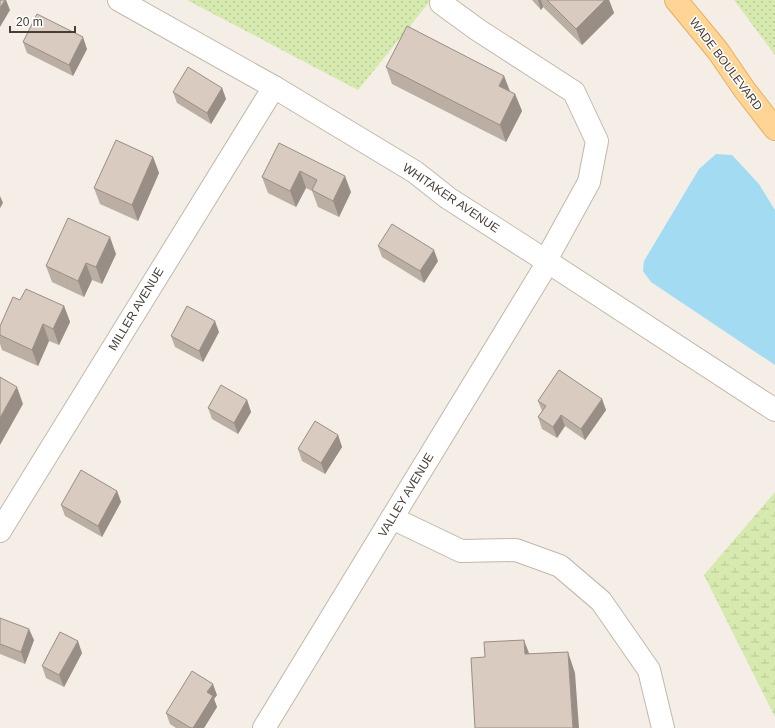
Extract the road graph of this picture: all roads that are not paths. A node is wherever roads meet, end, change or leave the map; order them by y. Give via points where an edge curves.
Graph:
1 (119, 0) edge
2 (676, 0) edge
3 (441, 3) dead end
4 (274, 86) junction
5 (775, 129) edge
6 (547, 261) junction
7 (775, 410) edge
8 (392, 518) junction
9 (0, 531) edge
10 (264, 728) edge
11 (663, 728) edge

1 - 4 street, WHITAKER AVENUE
2 - 5 main road, WADE BOULEVARD via 718,51
3 - 6 street, VALLEY AVENUE via 574,92 597,141 589,182
4 - 6 street, WHITAKER AVENUE via 415,172 448,198
4 - 9 street, MILLER AVENUE
6 - 7 street, WHITAKER AVENUE
6 - 8 street, VALLEY AVENUE
8 - 10 street, VALLEY AVENUE
8 - 11 street via 461,552 516,550 560,566 601,601 649,670

